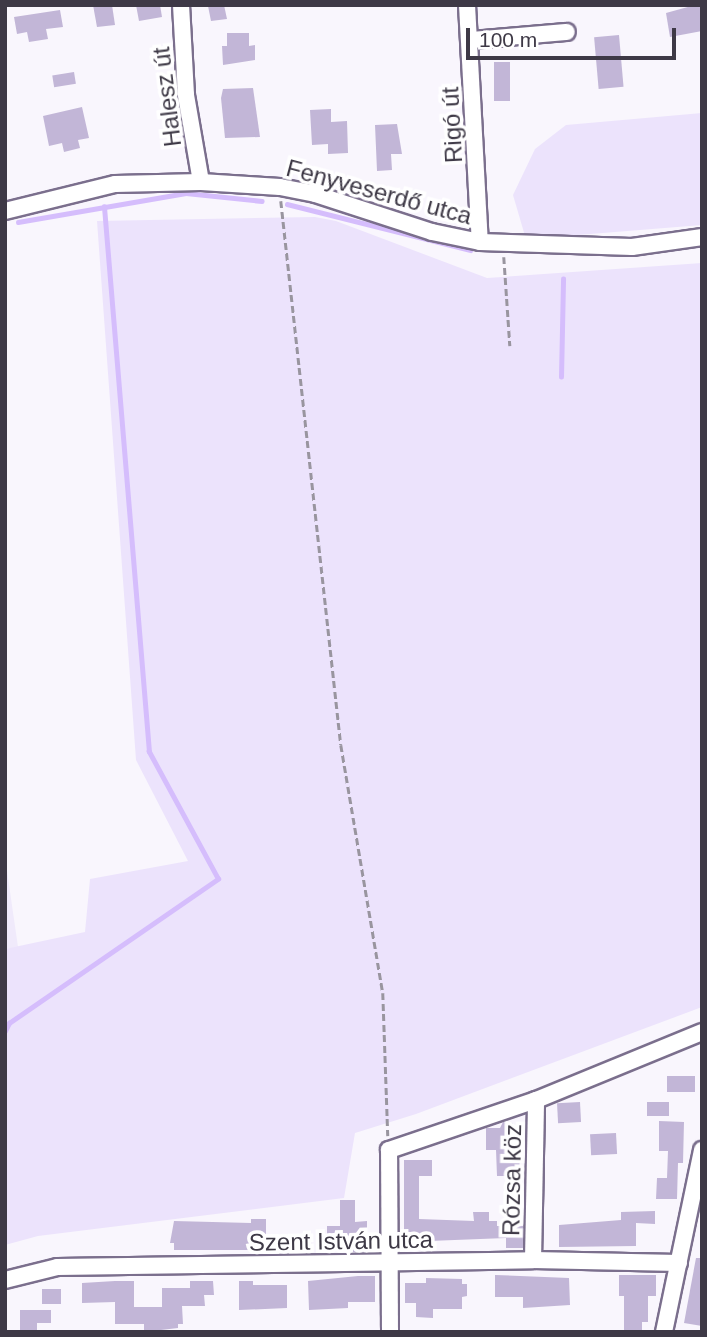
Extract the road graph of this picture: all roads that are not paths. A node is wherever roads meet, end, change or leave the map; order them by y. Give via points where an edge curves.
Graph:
1 (181, 5) edge
2 (467, 5) edge
3 (567, 32) dead end
4 (471, 40) junction
5 (201, 182) junction
6 (5, 211) edge
7 (702, 237) edge
8 (480, 242) junction
9 (702, 1032) edge
10 (537, 1100) junction
11 (702, 1150) edge
12 (533, 1260) junction
13 (679, 1263) junction
14 (390, 1264) junction
15 (5, 1280) edge
16 (390, 1332) edge
17 (664, 1332) edge

1 - 5 street, Halesz út via 186,94
2 - 4 street, Rigó út
3 - 4 street
4 - 8 street, Rigó út
5 - 6 street, Fenyveserdő utca via 115,184
5 - 8 street, Fenyveserdő utca via 315,194 432,232
7 - 8 street, Fenyveserdő utca via 632,247
9 - 10 street
10 - 12 street, Rózsa köz
10 - 14 street via 389,1150
11 - 13 street
12 - 13 street, Szent István utca
12 - 14 street, Szent István utca
13 - 17 street
14 - 15 street, Szent István utca via 57,1267
14 - 16 street

